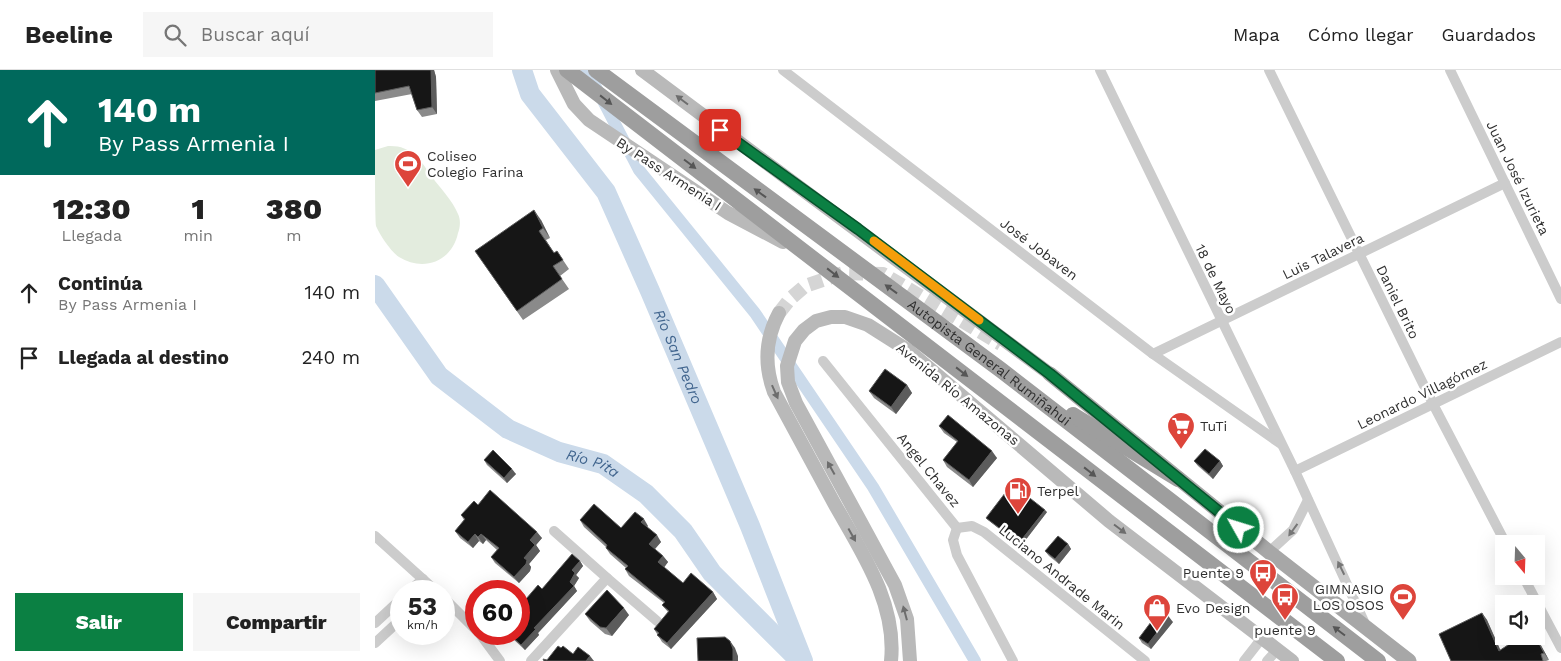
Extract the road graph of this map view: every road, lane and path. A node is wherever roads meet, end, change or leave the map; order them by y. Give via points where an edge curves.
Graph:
1 (557, 70) edge
2 (567, 70) edge
3 (596, 70) edge
4 (642, 70) edge
5 (783, 70) edge
6 (1100, 70) edge
7 (1269, 70) edge
8 (1450, 70) edge
9 (1505, 183) junction
10 (805, 251) junction
11 (1359, 254) junction
12 (1561, 299) edge
13 (779, 314) tunnel mouth
14 (1221, 321) junction
15 (1561, 342) edge
16 (1153, 354) junction
17 (823, 361) dead end
18 (1001, 370) junction
19 (1044, 370) joint
20 (1433, 404) junction
21 (1281, 444) junction
22 (1295, 471) junction
23 (1178, 479) junction
24 (1307, 500) junction
25 (957, 528) junction
26 (554, 531) dead end
27 (1501, 535) edge
28 (375, 536) edge
29 (1269, 552) junction
30 (607, 578) junction
31 (423, 579) edge
32 (1528, 585) edge
33 (390, 609) edge
34 (455, 609) edge
35 (465, 619) edge
36 (657, 620) dead end
37 (375, 623) edge
38 (1367, 629) junction
39 (390, 630) edge
40 (1262, 638) junction
41 (375, 644) edge
42 (488, 645) edge
43 (1561, 648) edge
44 (1277, 650) junction
45 (500, 661) edge
46 (531, 661) edge
47 (891, 661) edge
48 (910, 661) edge
49 (1013, 661) edge
50 (1145, 661) edge
51 (1244, 661) edge
52 (1267, 661) edge
53 (1292, 661) edge
54 (1337, 661) edge
55 (1378, 661) edge
56 (1409, 661) edge

1 - 10 main road, By Pass Armenia I via 574,104 609,135 728,213
2 -> 10 highway, Autopista General Rumiñahui
18 -> 3 highway, Autopista General Rumiñahui
19 -> 4 main road
5 - 16 street, José Jobaven
6 - 14 street, 18 de Mayo
7 - 11 street, Daniel Brito
8 - 9 street, Juan José Izurieta
9 - 11 street, Luis Talavera
9 - 12 street, Juan José Izurieta
10 -> 54 highway, Autopista General Rumiñahui
11 - 14 street, Luis Talavera
11 - 20 street, Daniel Brito
13 -> 47 main road via 768,345 767,368 774,392 876,580 888,614
14 - 16 street, Luis Talavera
14 - 21 street, 18 de Mayo
15 - 20 street, Leonardo Villagómez
16 - 21 street, José Jobaven
17 - 25 street, Angel Chavez
18 - 23 highway
55 -> 18 highway, Autopista General Rumiñahui
19 - 23 main road
20 - 22 street, Leonardo Villagómez
20 - 27 street, Daniel Brito
21 - 22 street, 18 de Mayo
22 - 24 street, 18 de Mayo
23 - 29 main road
24 -> 29 street via 1293,530
38 -> 24 street, 18 de Mayo via 1355,597
25 - 49 street, Angel Chavez via 953,540 957,555
25 - 50 street, Luciano Andrade Marin via 966,525 984,532
26 - 30 street
28 - 31 street
29 - 38 main road
30 - 36 street
30 - 46 street
32 - 43 street
33 - 37 street
34 - 35 street
38 - 56 main road
39 - 41 street
40 - 44 main road, Avenida Río Amazonas
48 -> 40 main road, Avenida Río Amazonas via 910,638 902,602 796,403 788,382 787,366 792,347 799,335 822,319 837,316 853,319 909,351 1109,521
40 - 51 street
42 - 45 street
44 - 52 street
44 - 53 main road, Avenida Río Amazonas

